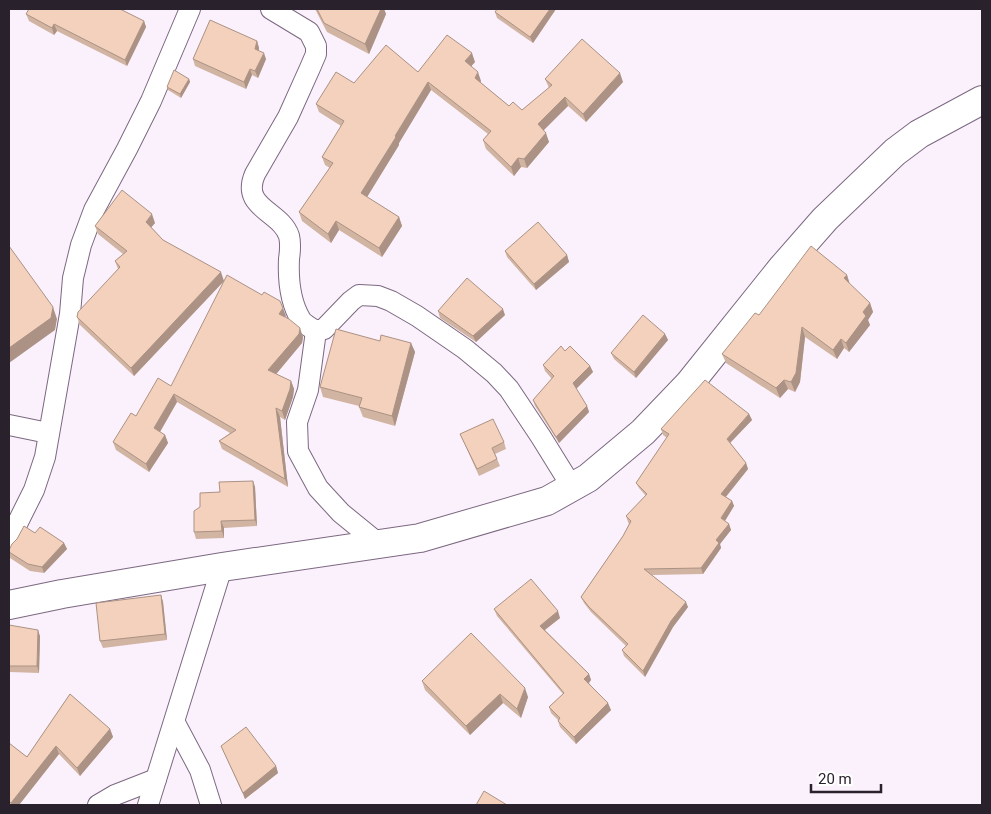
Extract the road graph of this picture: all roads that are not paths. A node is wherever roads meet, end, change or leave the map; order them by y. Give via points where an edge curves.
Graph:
1 (190, 9) edge
2 (271, 9) edge
3 (982, 100) edge
4 (316, 331) junction
5 (9, 425) edge
6 (48, 433) junction
7 (572, 487) junction
8 (9, 540) edge
9 (380, 544) junction
10 (222, 567) junction
11 (9, 605) edge
12 (174, 723) junction
13 (156, 780) junction
14 (98, 805) edge
15 (148, 805) edge
16 (210, 805) edge

1 - 6 street via 151,101 94,210 84,236 73,278 70,314
2 - 4 street via 309,32 316,54 288,117 252,180 252,194 287,231 291,298 301,321
3 - 7 main road via 920,134 874,171 782,268 689,384 643,432 588,478
4 - 7 street via 324,329 359,295 378,296 417,316 494,372 542,437
4 - 9 street via 308,390 297,422 298,451 318,488
5 - 6 street
6 - 8 street via 34,490
7 - 9 main road via 538,504 420,538
9 - 10 main road
10 - 11 main road
10 - 12 street
12 - 13 street
12 - 16 street via 200,770
13 - 14 street
13 - 15 street

